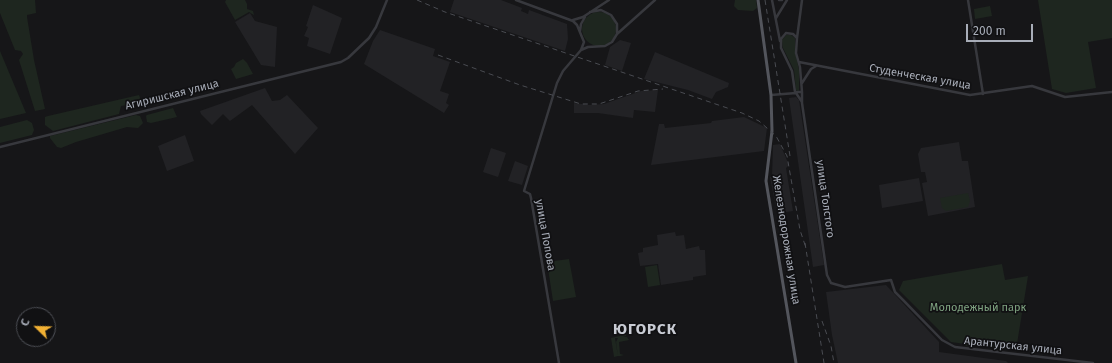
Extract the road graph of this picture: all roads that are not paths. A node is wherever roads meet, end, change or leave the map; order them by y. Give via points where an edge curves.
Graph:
1 (387, 0) edge
2 (516, 0) edge
3 (609, 0) edge
4 (655, 0) edge
5 (758, 0) edge
6 (772, 0) edge
7 (787, 0) edge
8 (802, 0) edge
9 (968, 0) edge
10 (590, 12) junction
11 (586, 15) junction
12 (571, 20) junction
13 (776, 23) junction
14 (581, 34) junction
15 (617, 34) junction
16 (582, 38) junction
17 (797, 38) junction
18 (780, 43) junction
19 (595, 47) junction
20 (579, 52) junction
21 (799, 62) junction
22 (819, 66) junction
23 (802, 84) junction
24 (794, 85) junction
25 (802, 92) junction
26 (1112, 92) edge
27 (796, 93) junction
28 (786, 94) junction
29 (983, 94) junction
30 (771, 95) junction
31 (802, 103) junction
32 (0, 147) edge
33 (891, 280) joint
34 (559, 363) edge
35 (796, 363) edge
36 (1093, 363) edge

1 - 32 street, Агиришская улица via 372,35 348,58 336,63
2 - 12 street
3 - 10 street
4 - 15 street
5 - 30 main road, Железнодорожная улица
6 - 13 street
7 - 13 street via 777,14
8 - 17 street
9 - 29 street
10 - 11 street
10 - 15 street via 601,10 611,14 617,24
11 - 12 street via 578,20
11 - 14 street via 581,24
12 - 14 street
13 - 18 street
14 - 16 street
15 - 19 street via 608,45
16 - 19 street
16 - 20 street via 583,44
17 - 18 street via 786,33
17 - 21 street via 796,53
18 - 24 street via 792,69
19 - 20 street via 586,47
20 - 34 street, улица Попова via 557,83 524,191 530,194
21 - 22 street, Студенческая улица
21 - 23 street
22 - 23 street via 811,69
22 - 29 street, Студенческая улица via 953,93
23 - 25 street
24 - 27 street
24 - 28 street via 791,92
25 - 27 street
25 - 31 street
26 - 29 street, Студенческая улица via 1066,97 1032,86
27 - 28 street
27 - 31 street
28 - 30 street
30 - 35 main road, Железнодорожная улица via 772,126 766,181
31 - 33 street, улица Толстого via 829,281 845,287
33 - 36 street, Арантурская улица via 897,294 950,346

